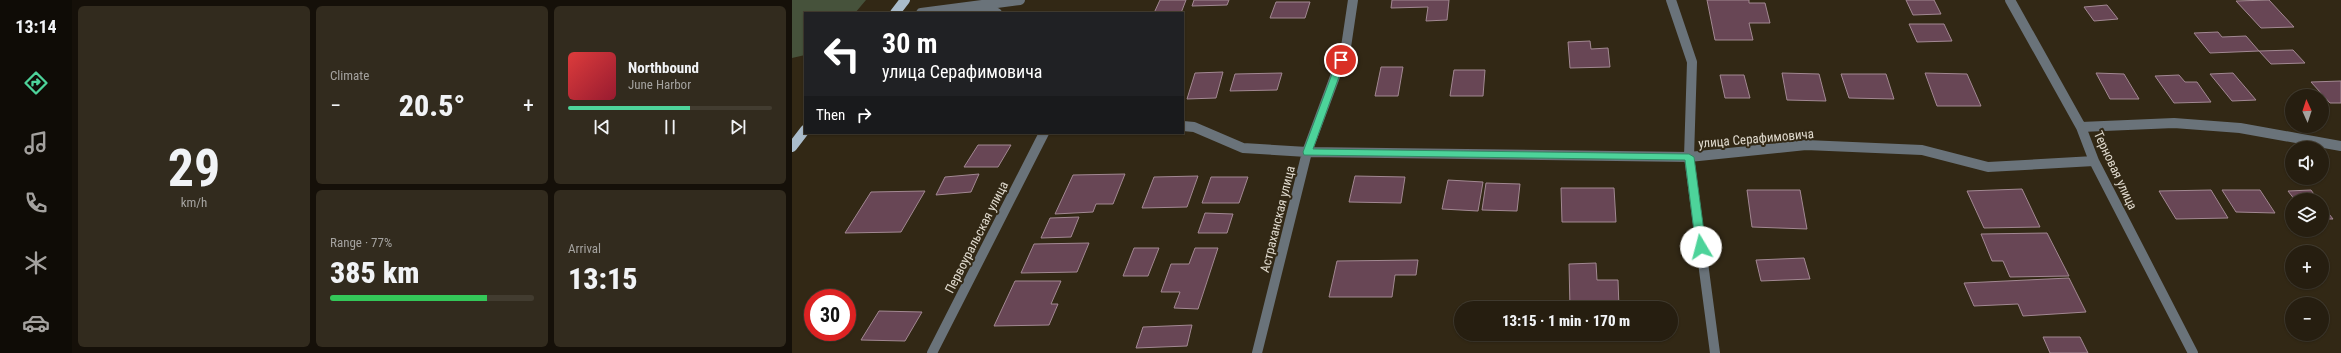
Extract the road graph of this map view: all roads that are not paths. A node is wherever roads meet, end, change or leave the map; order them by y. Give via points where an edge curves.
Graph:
1 (905, 0) edge
2 (1020, 0) edge
3 (1353, 0) edge
4 (1671, 0) edge
5 (2010, 0) edge
6 (973, 6) junction
7 (896, 12) edge
8 (928, 12) edge
9 (994, 12) edge
10 (1184, 126) edge
11 (2081, 127) junction
12 (804, 131) edge
13 (1043, 134) edge
14 (2341, 146) edge
15 (792, 147) edge
16 (1307, 152) junction
17 (1689, 157) junction
18 (2094, 161) junction
19 (932, 353) edge
20 (1257, 353) edge
21 (1715, 353) edge
22 (2193, 353) edge

1 - 7 main road
2 - 6 street
3 - 16 street, Астраханская улица via 1346,47
4 - 17 street via 1692,62
5 - 11 street, Терновая улица
6 - 8 street
6 - 9 street
10 - 16 street, улица Серафимовича via 1194,127 1243,148
11 - 14 street via 2181,123 2240,128
11 - 18 street, Терновая улица
12 - 15 main road
13 - 19 street, Первоуральская улица
16 - 17 street, улица Серафимовича
16 - 20 street, Астраханская улица
17 - 18 street, улица Серафимовича via 1806,145 1922,150 1988,167
17 - 21 street
18 - 22 street, Терновая улица

